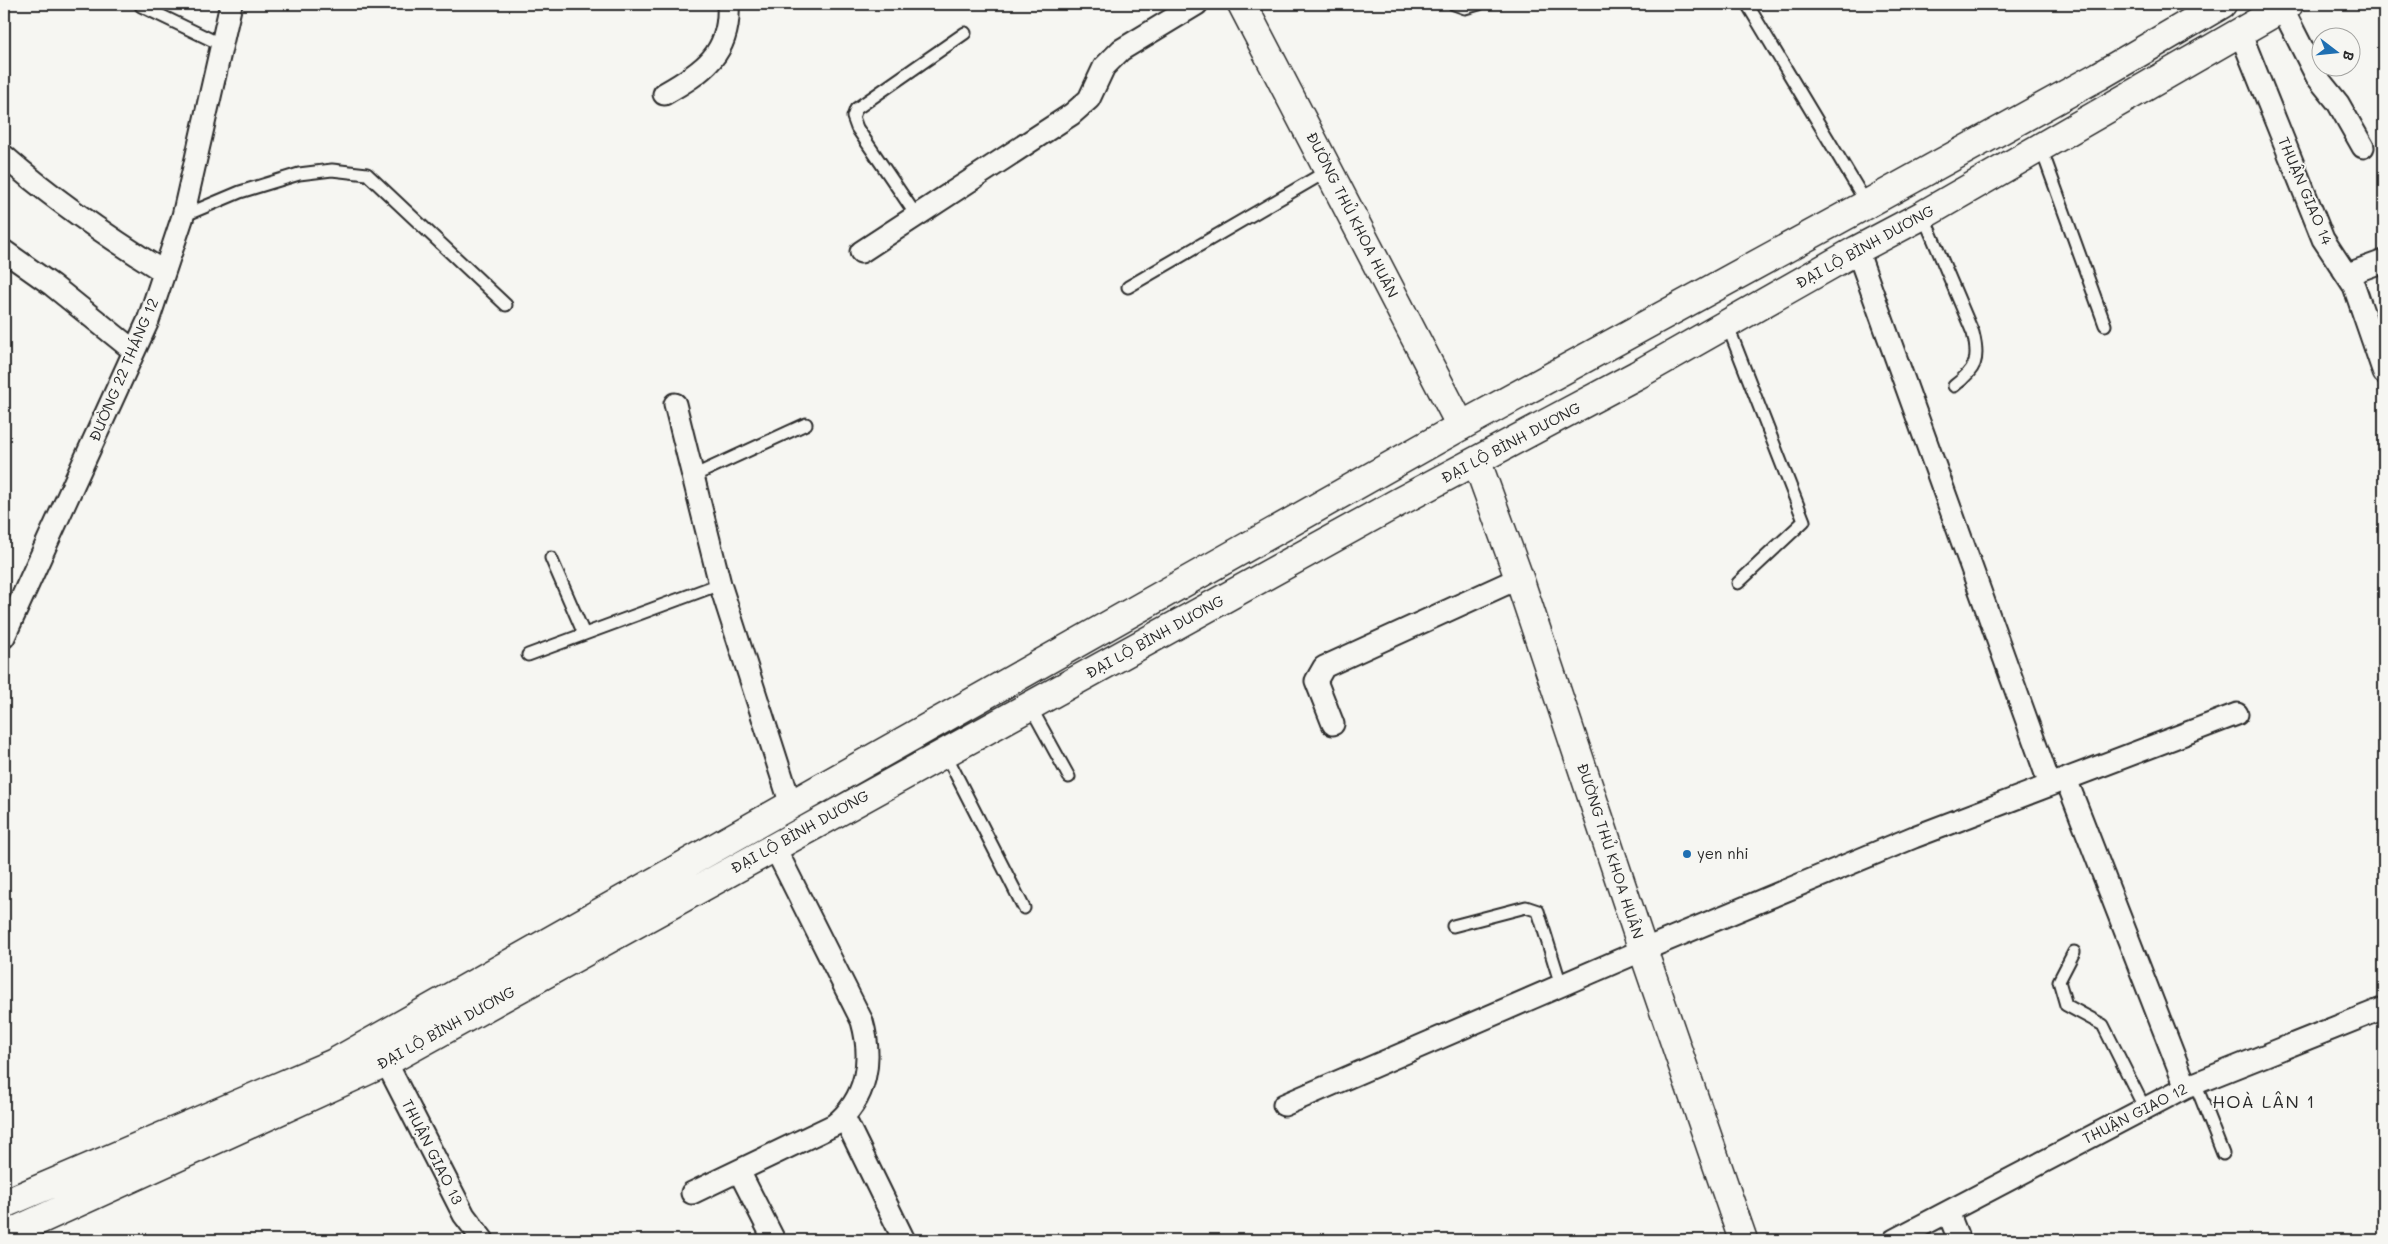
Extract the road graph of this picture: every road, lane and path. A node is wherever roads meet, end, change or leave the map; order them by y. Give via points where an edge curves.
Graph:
1 (231, 4) edge
2 (728, 4) edge
3 (1197, 4) edge
4 (1242, 4) edge
5 (1454, 4) edge
6 (1479, 4) edge
7 (1747, 4) edge
8 (141, 6) dead end
9 (2213, 6) edge
10 (2286, 6) edge
11 (2240, 32) junction
12 (965, 33) dead end
13 (222, 45) junction
14 (664, 94) dead end
15 (2363, 147) dead end
16 (2040, 148) junction
17 (4, 156) edge
18 (1328, 170) junction
19 (1868, 204) junction
20 (916, 215) junction
21 (1923, 215) junction
22 (183, 216) junction
23 (1856, 250) junction
24 (4, 251) edge
25 (862, 252) dead end
26 (2384, 261) edge
27 (164, 272) junction
28 (2348, 274) junction
29 (1128, 287) dead end
30 (506, 305) dead end
31 (1727, 324) junction
32 (2105, 325) dead end
33 (134, 351) junction
34 (2384, 373) edge
35 (1954, 386) dead end
36 (675, 404) dead end
37 (806, 424) dead end
38 (1461, 426) junction
39 (1477, 462) junction
40 (693, 476) junction
41 (551, 558) dead end
42 (1519, 578) junction
43 (1738, 583) dead end
44 (720, 584) junction
45 (584, 634) junction
46 (4, 637) edge
47 (528, 655) dead end
48 (1030, 706) junction
49 (2237, 714) dead end
50 (1333, 724) dead end
51 (945, 753) junction
52 (1069, 777) dead end
53 (2058, 782) junction
54 (791, 805) junction
55 (774, 846) junction
56 (1024, 908) dead end
57 (1453, 926) dead end
58 (1643, 950) junction
59 (2074, 952) dead end
60 (1561, 985) junction
61 (2384, 1008) edge
62 (386, 1062) junction
63 (2191, 1085) junction
64 (1284, 1105) dead end
65 (2145, 1109) junction
66 (844, 1117) junction
67 (2223, 1154) dead end
68 (739, 1171) junction
69 (692, 1194) dead end
70 (4, 1204) edge
71 (1948, 1212) junction
72 (4, 1236) edge
73 (483, 1240) edge
74 (774, 1240) edge
75 (904, 1240) edge
76 (1743, 1240) edge
77 (1894, 1240) edge
78 (1959, 1240) edge

1 - 13 street, ĐƯỜNG 22 THÁNG 12
2 - 14 street via 727,35 720,50 696,76
3 - 20 street via 1121,50 1104,67 1089,99 1072,114
4 - 18 main road, ĐƯỜNG THỦ KHOA HUÂN
5 - 6 lane via 1465,8
7 - 19 lane
8 - 13 lane
9 - 19 main road, ĐẠI LỘ BÌNH DƯƠNG via 2099,76
10 - 11 main road, ĐẠI LỘ BÌNH DƯƠNG
10 - 15 street via 2318,77 2338,103
11 - 16 main road, ĐẠI LỘ BÌNH DƯƠNG
11 - 28 street, THUẬN GIAO 14 via 2323,238
12 - 20 lane via 856,109 853,117 857,128
13 - 22 street, ĐƯỜNG 22 THÁNG 12
16 - 21 main road, ĐẠI LỘ BÌNH DƯƠNG
16 - 32 lane
17 - 27 street via 126,248
18 - 29 lane
18 - 38 main road, ĐƯỜNG THỦ KHOA HUÂN
19 - 38 main road, ĐẠI LỘ BÌNH DƯƠNG
20 - 25 street
21 - 23 main road, ĐẠI LỘ BÌNH DƯƠNG
21 - 35 lane via 1978,352 1974,367
22 - 27 street, ĐƯỜNG 22 THÁNG 12
22 - 30 lane via 240,192 299,174 332,170 367,174
23 - 31 main road, ĐẠI LỘ BÌNH DƯƠNG
23 - 53 street
24 - 33 street
26 - 28 street
27 - 33 street, ĐƯỜNG 22 THÁNG 12
28 - 34 street, THUẬN GIAO 14
31 - 39 main road, ĐẠI LỘ BÌNH DƯƠNG
31 - 43 lane via 1804,521
33 - 46 street, ĐƯỜNG 22 THÁNG 12
36 - 40 street
37 - 40 lane
38 - 39 main road, ĐƯỜNG THỦ KHOA HUÂN
38 - 54 main road, ĐẠI LỘ BÌNH DƯƠNG
39 - 42 main road, ĐƯỜNG THỦ KHOA HUÂN
39 - 48 main road, ĐẠI LỘ BÌNH DƯƠNG via 1397,502
40 - 44 street
41 - 45 lane
42 - 50 street via 1324,667 1316,681
42 - 58 main road, ĐƯỜNG THỦ KHOA HUÂN
44 - 45 lane
44 - 54 street
45 - 47 lane
48 - 51 main road, ĐẠI LỘ BÌNH DƯƠNG
48 - 52 lane
49 - 53 street
51 - 55 main road, ĐẠI LỘ BÌNH DƯƠNG
51 - 56 lane
53 - 58 street
53 - 63 street
54 - 70 main road, ĐẠI LỘ BÌNH DƯƠNG via 334,1063
55 - 62 main road, ĐẠI LỘ BÌNH DƯƠNG
55 - 66 street via 862,1021 866,1035 868,1057 865,1077 855,1102
57 - 60 lane via 1526,907 1538,911
58 - 60 street
58 - 76 main road, ĐƯỜNG THỦ KHOA HUÂN
59 - 65 lane via 2059,981 2066,1004 2102,1024
60 - 64 street
61 - 63 street, THUẬN GIAO 12
62 - 72 main road, ĐẠI LỘ BÌNH DƯƠNG
62 - 73 street, THUẬN GIAO 13 via 464,1215
63 - 65 street, THUẬN GIAO 12
63 - 67 lane
65 - 71 street, THUẬN GIAO 12
66 - 68 street via 834,1125
66 - 75 street
68 - 69 street
68 - 74 street
71 - 77 street, THUẬN GIAO 12
71 - 78 street

